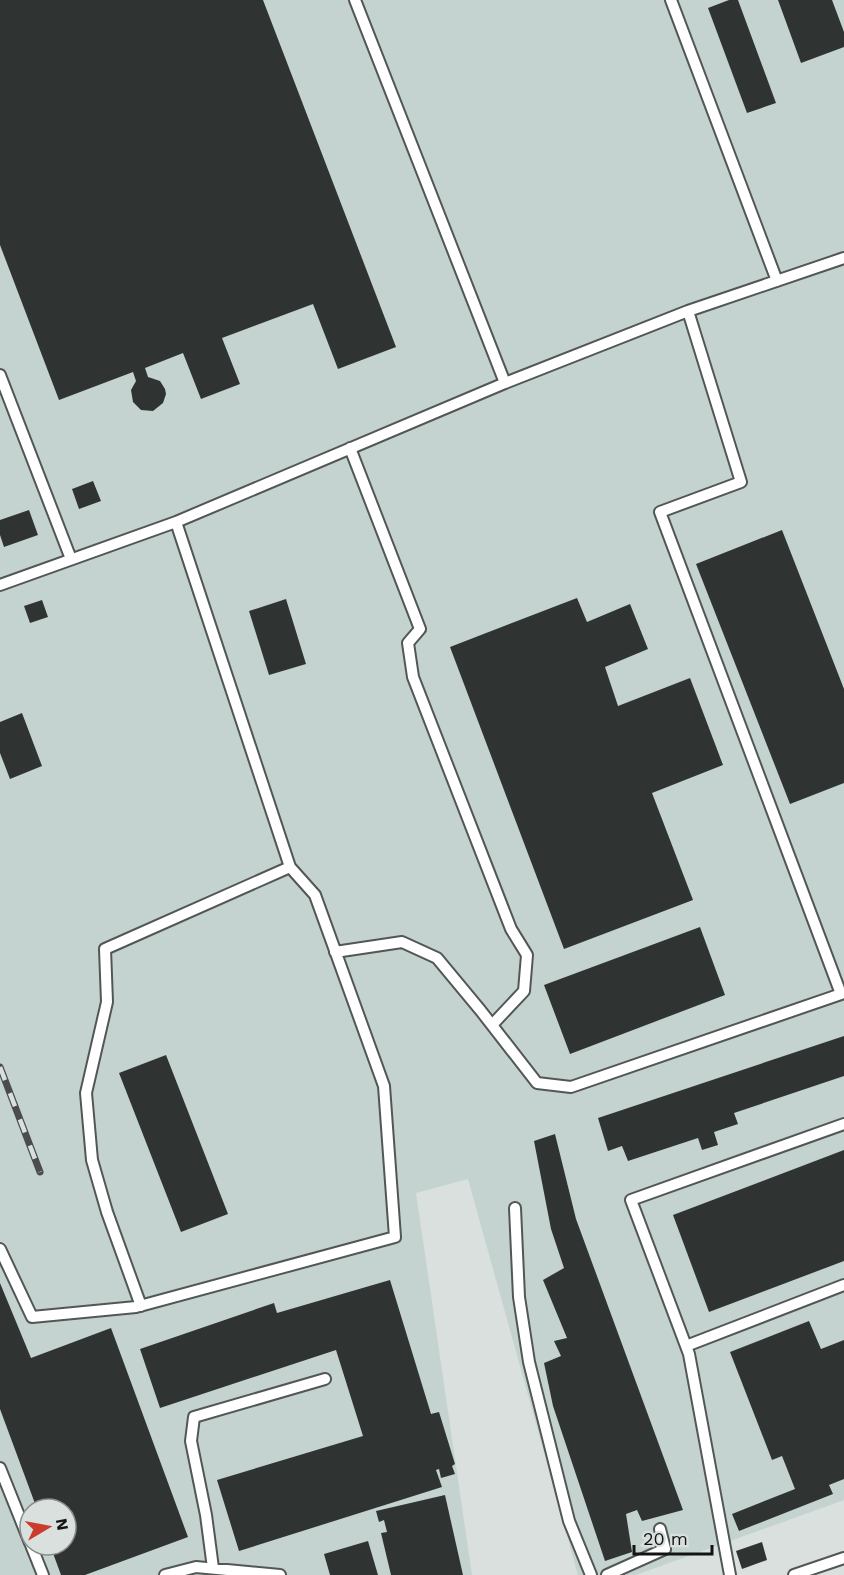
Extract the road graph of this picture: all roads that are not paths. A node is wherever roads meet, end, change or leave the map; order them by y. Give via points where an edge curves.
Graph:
1 (355, 0) edge
2 (671, 0) edge
3 (844, 258) edge
4 (777, 281) junction
5 (688, 311) junction
6 (0, 375) edge
7 (505, 382) junction
8 (350, 448) junction
9 (176, 522) junction
10 (71, 559) junction
11 (0, 585) edge
12 (290, 867) junction
13 (335, 952) junction
14 (842, 994) edge
15 (492, 1025) junction
16 (844, 1124) edge
17 (515, 1208) dead end
18 (0, 1250) edge
19 (844, 1285) edge
20 (141, 1306) junction
21 (686, 1346) junction
22 (325, 1379) dead end
23 (0, 1468) edge
24 (18, 1514) edge
25 (660, 1529) dead end
26 (35, 1557) edge
27 (844, 1558) edge
28 (213, 1569) junction
29 (43, 1575) edge
30 (165, 1575) edge
31 (280, 1575) edge
32 (591, 1575) edge
33 (607, 1575) edge
34 (730, 1575) edge
35 (794, 1575) edge

1 - 7 lane
2 - 4 lane
3 - 4 lane
4 - 5 lane
5 - 7 lane
5 - 14 lane via 741,482 660,512
6 - 10 lane
7 - 8 lane
8 - 9 lane
8 - 15 lane via 420,629 408,643 413,677 511,929 527,955 524,991
9 - 10 lane
9 - 12 lane
10 - 11 lane
12 - 13 lane via 315,895
12 - 20 lane via 105,949 107,1002 86,1093 92,1160
13 - 15 lane via 402,942 437,958
13 - 20 lane via 384,1086 395,1237
14 - 15 lane via 571,1087 537,1083
16 - 21 lane via 632,1200
17 - 32 lane via 519,1297 529,1362 568,1521
18 - 20 lane via 32,1317
19 - 21 lane
21 - 34 lane
22 - 28 lane via 194,1417 191,1441
23 - 24 lane
25 - 33 lane via 665,1549
26 - 29 lane
27 - 35 lane
28 - 30 lane via 196,1567
28 - 31 lane

